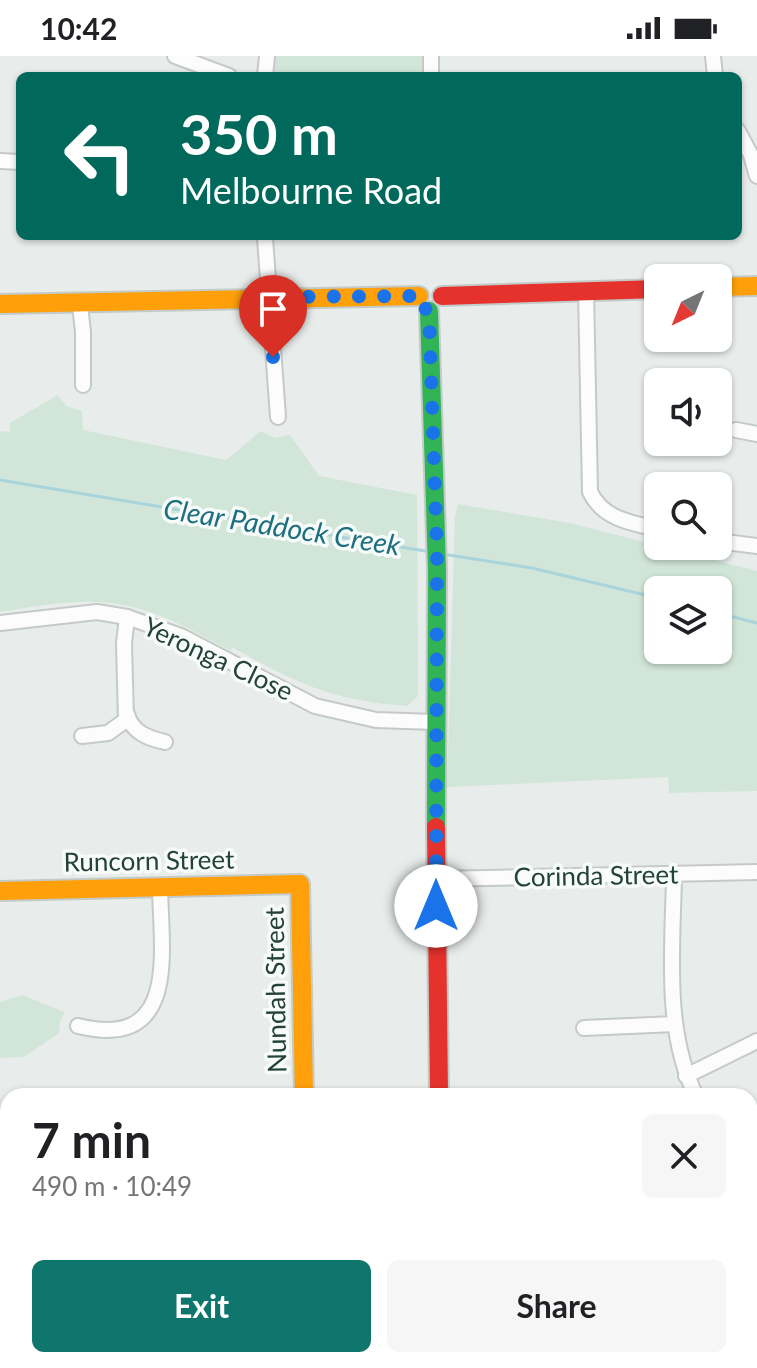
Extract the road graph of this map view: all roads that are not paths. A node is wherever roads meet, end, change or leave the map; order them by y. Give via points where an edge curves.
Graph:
1 (175, 56) edge
2 (218, 72) edge
3 (742, 137) edge
4 (754, 154) edge
5 (757, 176) edge
6 (265, 240) edge
7 (757, 286) edge
8 (732, 287) edge
9 (644, 289) edge
10 (586, 291) junction
11 (268, 297) junction
12 (0, 304) edge
13 (424, 304) junction
14 (80, 305) junction
15 (83, 385) dead end
16 (278, 417) dead end
17 (736, 430) dead end
18 (757, 434) edge
19 (644, 526) edge
20 (732, 543) edge
21 (757, 546) edge
22 (127, 617) junction
23 (0, 623) edge
24 (127, 714) junction
25 (435, 722) junction
26 (82, 736) dead end
27 (165, 742) dead end
28 (757, 872) edge
29 (674, 874) junction
30 (436, 879) junction
31 (300, 884) joint
32 (160, 887) junction
33 (0, 891) edge
34 (675, 1024) junction
35 (78, 1026) dead end
36 (584, 1028) dead end
37 (757, 1041) edge
38 (686, 1076) junction
39 (304, 1088) edge
40 (439, 1088) edge
41 (692, 1088) edge

1 - 2 street
3 - 4 street
4 - 5 street
6 - 11 street
7 - 8 street
9 - 10 street
10 - 13 street via 442,296 429,288
10 - 19 street via 590,492 597,505 617,519
11 - 13 street
11 - 14 street
11 - 16 street
12 - 14 street
13 - 25 street via 437,534
14 - 15 street
17 - 18 street
20 - 21 street
22 - 23 street, Yeronga Close via 97,612
22 - 24 street
22 - 25 street, Yeronga Close via 181,636 315,706 376,720
24 - 26 street via 121,726 108,733
24 - 27 street via 134,728
25 - 30 street
28 - 29 street, Corinda Street
29 - 30 street, Corinda Street
29 - 34 street
30 - 40 street
31 - 32 street, Runcorn Street
31 - 39 street, Nundah Street
32 - 33 street, Runcorn Street
32 - 35 street via 161,981 154,1004 129,1026 98,1031
34 - 36 street
34 - 38 street
37 - 38 street
38 - 41 street

